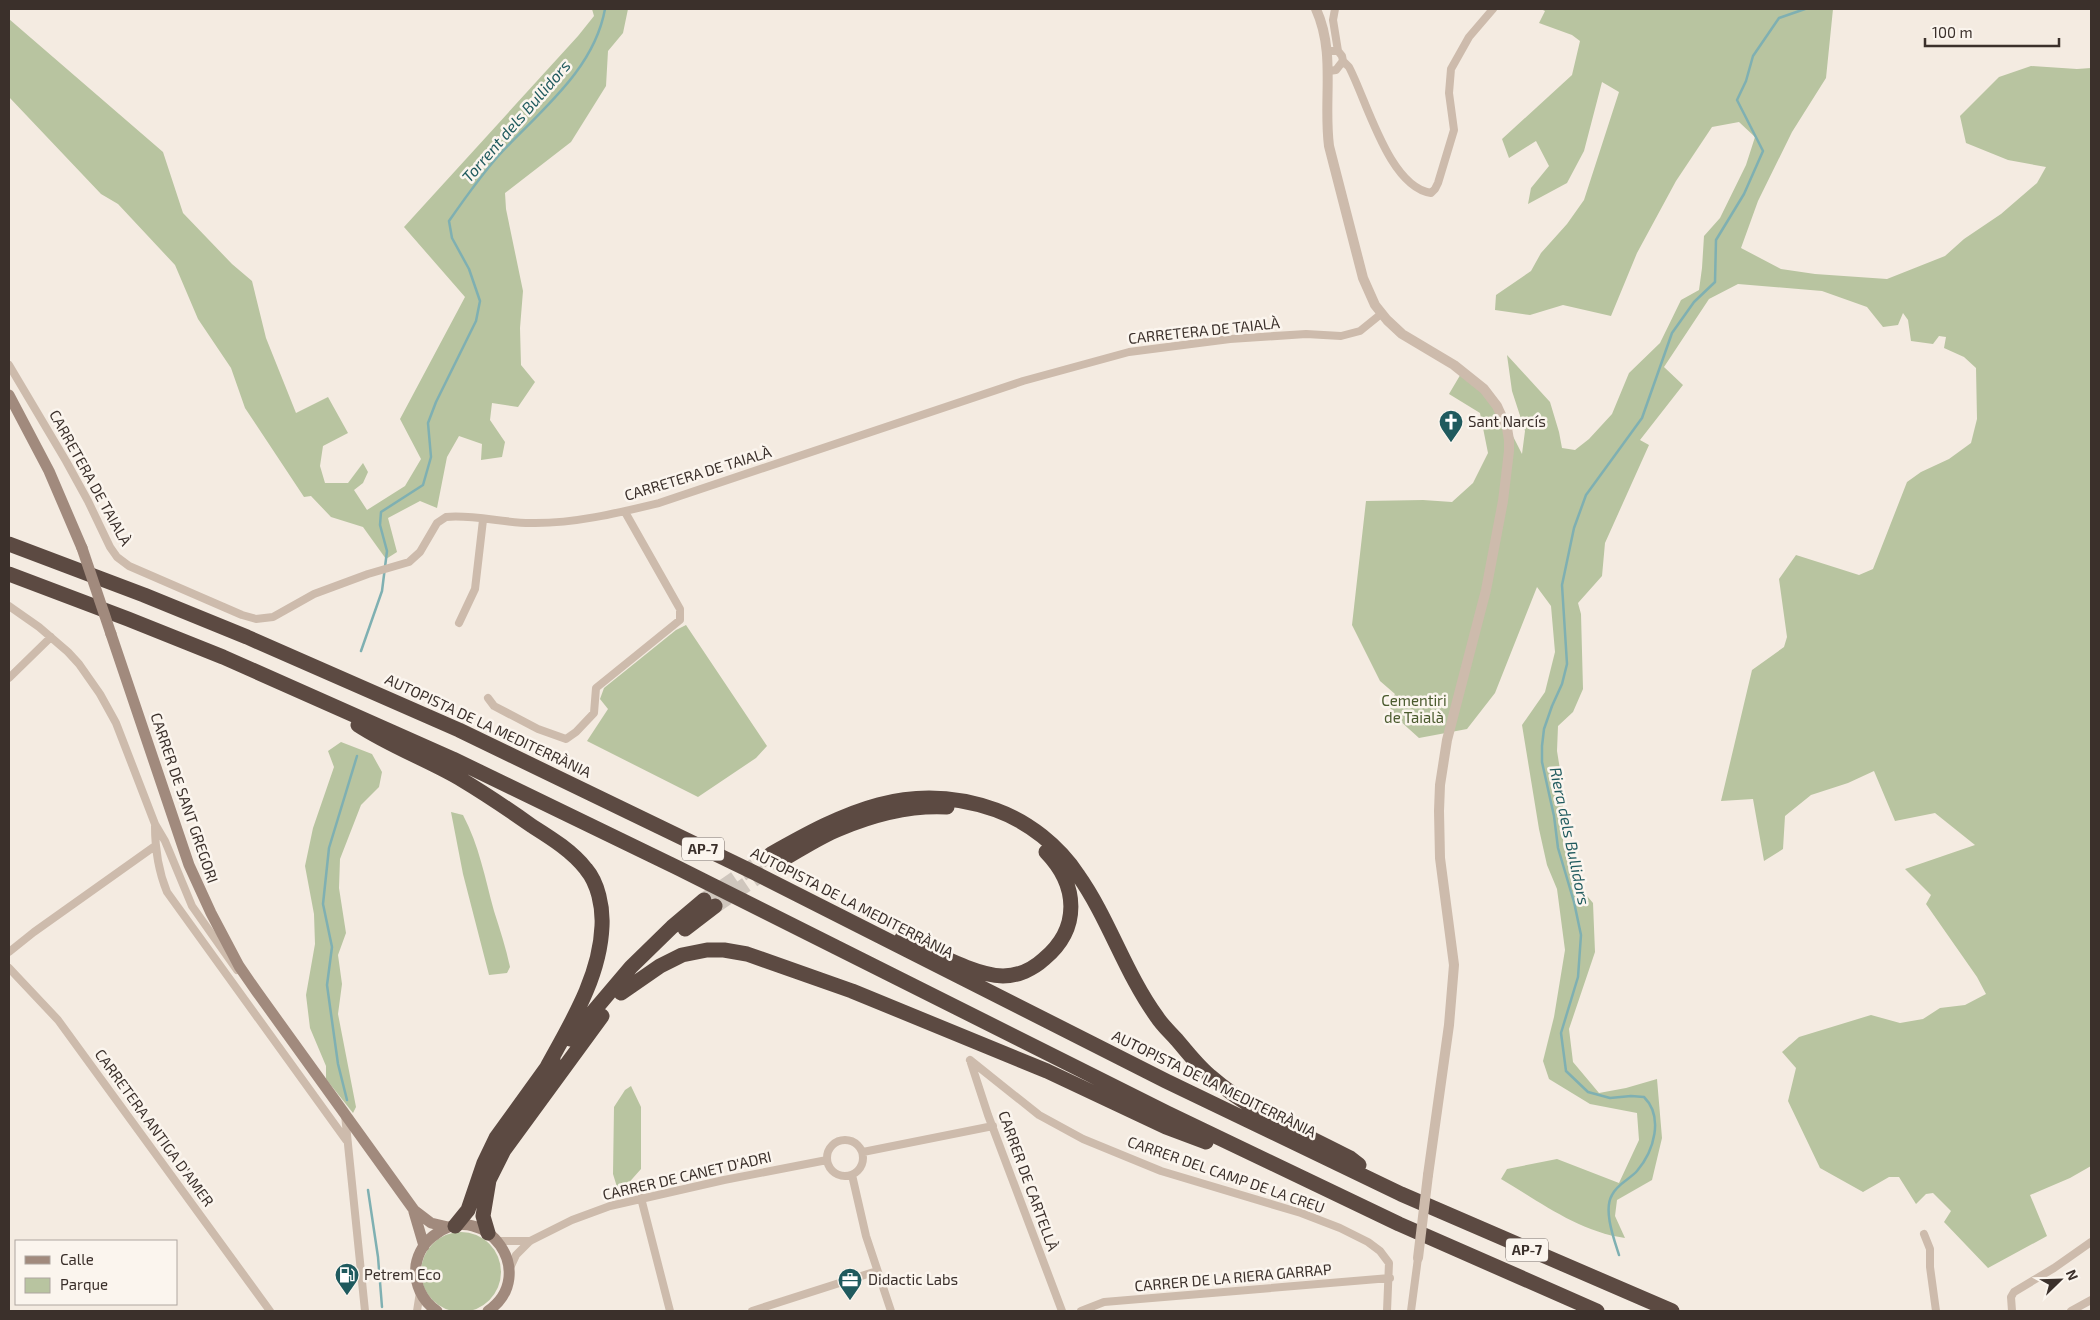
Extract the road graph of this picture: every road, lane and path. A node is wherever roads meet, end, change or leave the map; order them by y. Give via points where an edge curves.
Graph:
1 (1316, 9) edge
2 (1335, 9) edge
3 (1493, 9) edge
4 (1333, 51) junction
5 (1343, 62) junction
6 (1329, 71) junction
7 (1381, 314) junction
8 (9, 366) edge
9 (9, 395) edge
10 (625, 512) junction
11 (483, 520) junction
12 (9, 544) edge
13 (9, 574) edge
14 (9, 606) edge
15 (459, 623) dead end
16 (50, 636) junction
17 (9, 678) edge
18 (488, 698) dead end
19 (327, 703) junction
20 (155, 824) junction
21 (155, 846) junction
22 (808, 900) junction
23 (9, 952) edge
24 (9, 968) edge
25 (257, 992) junction
26 (622, 993) junction
27 (970, 1060) joint
28 (547, 1067) junction
29 (345, 1115) junction
30 (993, 1126) junction
31 (346, 1140) junction
32 (863, 1152) junction
33 (827, 1160) junction
34 (852, 1175) junction
35 (1310, 1182) junction
36 (1383, 1185) junction
37 (641, 1198) junction
38 (414, 1210) junction
39 (451, 1227) junction
40 (1924, 1234) dead end
41 (493, 1237) junction
42 (530, 1241) junction
43 (2091, 1242) edge
44 (424, 1246) junction
45 (1418, 1258) joint
46 (509, 1270) junction
47 (877, 1271) junction
48 (1390, 1276) junction
49 (420, 1292) junction
50 (2091, 1300) edge
51 (500, 1306) edge
52 (270, 1311) edge
53 (365, 1311) edge
54 (417, 1311) edge
55 (437, 1311) edge
56 (488, 1311) edge
57 (670, 1311) edge
58 (752, 1311) edge
59 (891, 1311) edge
60 (1062, 1311) edge
61 (1081, 1311) edge
62 (1388, 1311) edge
63 (1411, 1311) edge
64 (1597, 1311) edge
65 (1672, 1311) edge
66 (1936, 1311) edge
67 (2012, 1311) edge
68 (2071, 1311) edge

1 - 4 street
2 - 4 street
3 - 5 street via 1469,37 1451,69 1449,92 1454,130 1438,183 1431,193 1410,184 1403,177 1383,144 1349,67
4 - 5 street via 1342,56
4 - 6 street
5 - 6 street via 1336,70
6 - 7 street via 1327,129 1331,155 1362,278
7 - 10 street, CARRETERA DE TAIALÀ via 1360,331 1341,336 1306,334 1230,339 1128,352 1023,382
7 - 45 street, bridge via 1402,334 1454,365 1484,389 1497,406 1509,440 1496,541 1447,740 1440,785 1439,848 1454,965
8 - 11 street, CARRETERA DE TAIALÀ via 66,461 117,557 129,566 248,617 273,617 306,597 409,562 420,552 437,522 445,518
9 - 25 main road, CARRER DE SANT GREGORI, bridge via 49,471 82,548 189,865 226,942
10 - 11 street, CARRETERA DE TAIALÀ via 533,523
10 - 18 street via 680,609 680,620 596,688 594,713 566,739 538,729 494,706
11 - 15 street via 475,589
12 - 22 highway, AUTOPISTA DE LA MEDITERRÀNIA / AP-7 via 144,595 404,705
13 - 19 highway, AP-7 via 154,629
14 - 16 street
16 - 17 street
16 - 20 street via 79,664 100,694 116,723
19 - 28 highway via 375,736 459,778 561,846 587,870 600,899 602,936 592,975 576,1014
19 - 35 highway, AP-7 via 544,802
20 - 21 street
20 - 25 street, CARRER DE SANT GREGORI via 202,923 233,966
21 - 23 street
21 - 31 street via 167,892
22 - 36 highway, AUTOPISTA DE LA MEDITERRÀNIA / AP-7 via 1166,1081
22 - 36 highway via 988,975 1005,976 1029,970 1057,947 1066,934 1071,896 1061,870 1040,846 990,817 953,808 914,809 877,816 838,829 776,857 808,833 854,812 887,802 942,797 983,805 1010,815 1058,850 1078,874 1157,1017 1209,1076 1270,1118 1350,1158
24 - 52 street, CARRETERA ANTIGA D'AMER via 58,1020
25 - 29 main road, CARRER DE SANT GREGORI
26 - 28 highway via 647,963 710,903 672,927 631,967
26 - 35 highway via 682,955 707,950 747,954 852,991 1047,1071 1166,1127
26 - 41 highway via 591,1030 504,1150 489,1180 483,1216
27 - 30 street, CARRER DE CARTELLÀ
27 - 48 street, CARRER DEL CAMP DE LA CREU via 1039,1115 1083,1139 1161,1171 1340,1228 1380,1251 1389,1264
28 - 39 highway via 496,1138 468,1210
29 - 31 street
29 - 38 main road, CARRER DE SANT GREGORI
30 - 32 street
30 - 60 street, CARRER DE CARTELLÀ
31 - 53 street
32 - 33 street via 856,1143 844,1139 834,1144
32 - 34 street via 861,1168
33 - 34 street via 836,1174
33 - 37 street, CARRER DE CANET D'ADRI
34 - 47 street
35 - 64 highway, AP-7
36 - 65 highway, AUTOPISTA DE LA MEDITERRÀNIA / AP-7
37 - 42 street, CARRER DE CANET D'ADRI via 572,1220
37 - 57 street
38 - 39 main road, CARRER DE SANT GREGORI via 431,1223
38 - 44 main road, CARRER DE SANT GREGORI
39 - 41 main road, CARRER DE SANT GREGORI via 472,1226
39 - 44 main road via 432,1236
40 - 66 street via 1930,1249
41 - 42 street, CARRER DE CANET D'ADRI
41 - 46 main road via 506,1256
42 - 46 street, CARRER DE CANET D'ADRI via 516,1255
43 - 67 street via 2014,1292
44 - 49 main road via 416,1269
45 - 63 street
46 - 51 main road
47 - 58 street
47 - 59 street
48 - 61 street, CARRER DE LA RIERA GARRAP via 1104,1302
48 - 62 street
49 - 54 street
49 - 55 main road
50 - 68 street
51 - 56 main road

